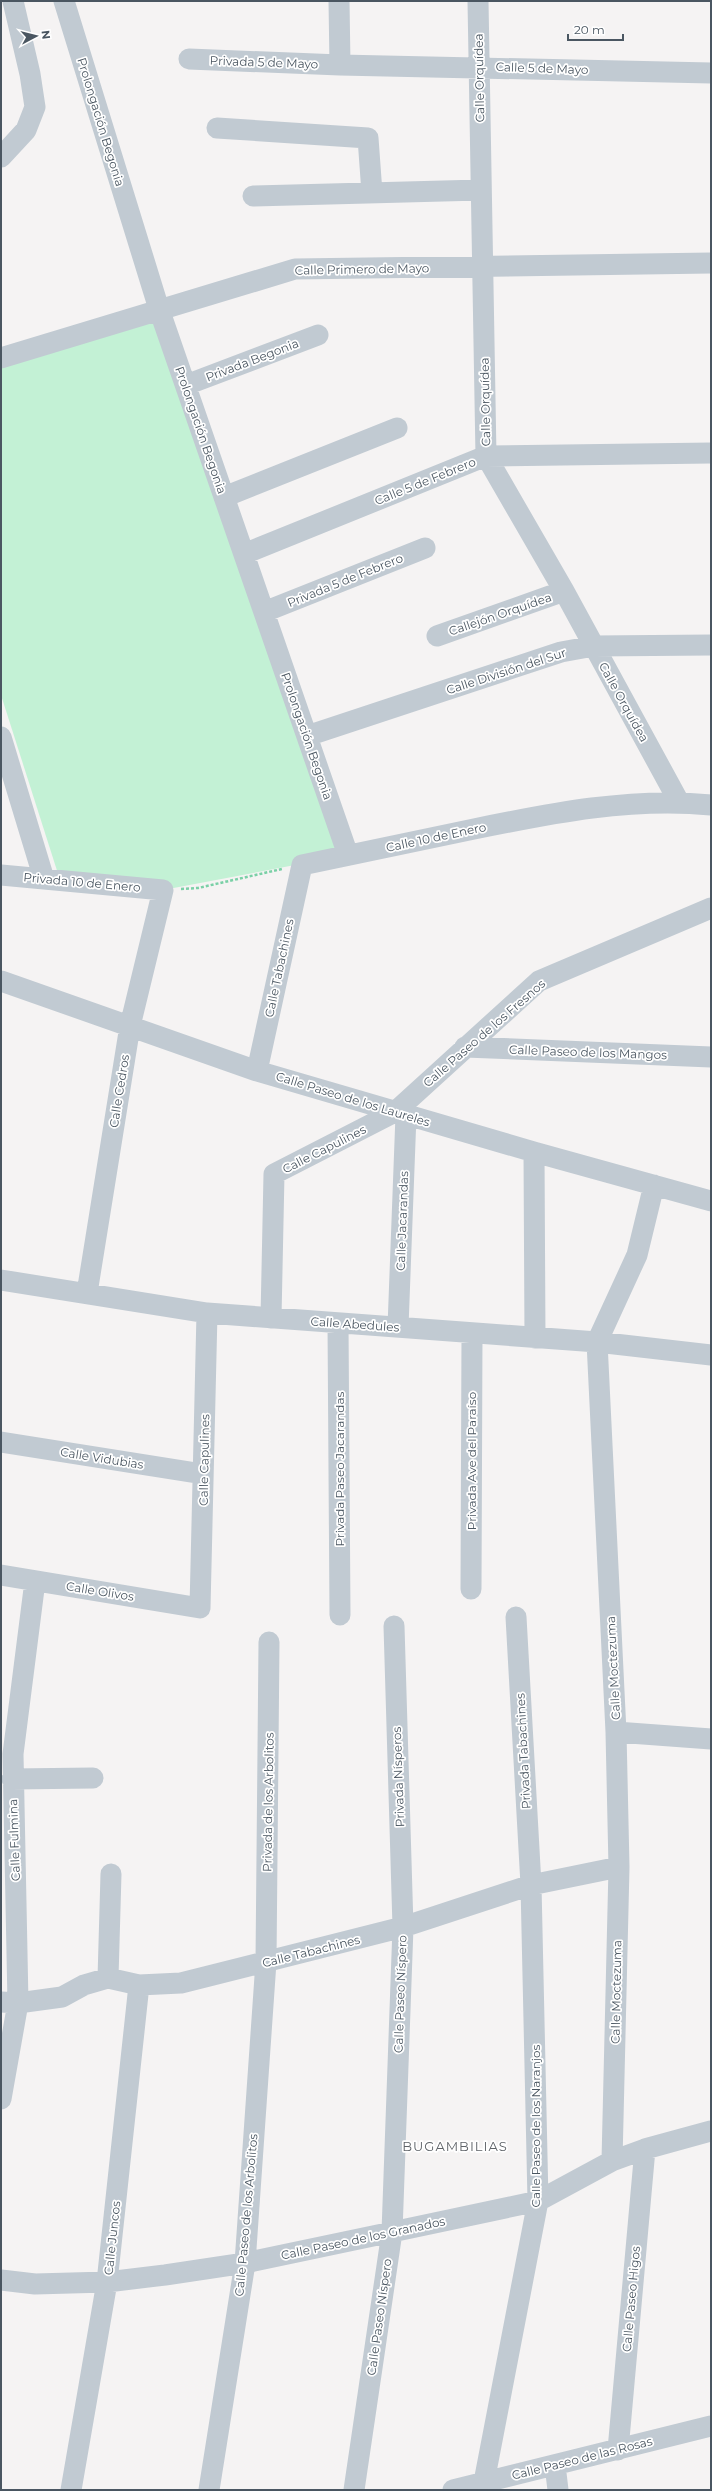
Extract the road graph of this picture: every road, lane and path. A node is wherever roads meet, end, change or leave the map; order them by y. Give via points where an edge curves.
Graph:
1 (13, 1) edge
2 (64, 1) edge
3 (339, 1) edge
4 (478, 1) edge
5 (188, 59) dead end
6 (340, 65) junction
7 (478, 66) junction
8 (711, 73) edge
9 (217, 128) dead end
10 (1, 157) edge
11 (481, 190) junction
12 (372, 193) junction
13 (253, 196) dead end
14 (711, 263) edge
15 (482, 267) junction
16 (159, 309) junction
17 (318, 335) dead end
18 (1, 358) edge
19 (186, 385) junction
20 (397, 428) dead end
21 (711, 453) edge
22 (486, 456) junction
23 (224, 497) junction
24 (425, 548) dead end
25 (244, 554) junction
26 (564, 591) junction
27 (264, 612) junction
28 (437, 636) dead end
29 (711, 645) edge
30 (594, 646) junction
31 (307, 736) junction
32 (1, 737) edge
33 (679, 802) junction
34 (711, 805) edge
35 (348, 855) junction
36 (302, 864) junction
37 (1, 875) edge
38 (44, 879) junction
39 (162, 890) junction
40 (711, 908) edge
41 (1, 981) edge
42 (130, 1026) junction
43 (465, 1047) junction
44 (711, 1057) edge
45 (257, 1070) junction
46 (401, 1114) junction
47 (534, 1152) junction
48 (654, 1185) junction
49 (711, 1201) edge
50 (1, 1280) edge
51 (87, 1294) junction
52 (208, 1313) junction
53 (272, 1318) junction
54 (338, 1323) junction
55 (398, 1327) junction
56 (472, 1333) junction
57 (535, 1338) junction
58 (597, 1342) junction
59 (711, 1355) edge
60 (1, 1442) edge
61 (203, 1474) junction
62 (1, 1575) edge
63 (35, 1580) junction
64 (470, 1589) dead end
65 (200, 1608) joint
66 (340, 1615) dead end
67 (516, 1618) dead end
68 (394, 1626) dead end
69 (269, 1642) dead end
70 (616, 1732) junction
71 (711, 1738) edge
72 (7, 1753) edge
73 (93, 1778) dead end
74 (12, 1779) junction
75 (619, 1867) junction
76 (111, 1874) dead end
77 (531, 1885) junction
78 (403, 1928) junction
79 (266, 1962) junction
80 (108, 1978) junction
81 (140, 1985) junction
82 (10, 2002) edge
83 (1, 2099) edge
84 (711, 2131) edge
85 (645, 2148) junction
86 (612, 2161) junction
87 (538, 2201) junction
88 (392, 2232) junction
89 (245, 2263) junction
90 (1, 2280) edge
91 (107, 2282) junction
92 (711, 2426) edge
93 (618, 2450) junction
94 (555, 2465) junction
95 (478, 2486) edge
96 (71, 2490) edge
97 (209, 2490) edge
98 (354, 2490) edge
99 (453, 2490) edge
100 (558, 2490) edge

1 - 10 street via 35,107 26,130
2 - 16 street, Prolongación Begonia
3 - 6 street
4 - 7 street, Calle Orquídea
5 - 6 street, Privada 5 de Mayo
6 - 7 street, Calle 5 de Mayo
7 - 8 street, Calle 5 de Mayo
7 - 11 street, Calle Orquídea
9 - 12 street via 368,138
11 - 12 street
11 - 15 street, Calle Orquídea
12 - 13 street
14 - 15 street, Calle Primero de Mayo
15 - 16 street, Calle Primero de Mayo via 295,269
15 - 22 street, Calle Orquídea
16 - 18 street, Calle Primero de Mayo
16 - 19 street, Prolongación Begonia
17 - 19 street, Privada Begonia
19 - 23 street, Prolongación Begonia
20 - 23 street
21 - 22 street, Calle 5 de Febrero
22 - 25 street, Calle 5 de Febrero
22 - 26 street, Calle Orquídea
23 - 25 street, Prolongación Begonia
24 - 27 street, Privada 5 de Febrero
25 - 27 street, Prolongación Begonia
26 - 28 street, Callejón Orquídea
26 - 30 street, Calle Orquídea
27 - 31 street, Prolongación Begonia
29 - 30 street, Calle División del Sur
30 - 31 street, Calle División del Sur via 561,652
30 - 33 street, Calle Orquídea
31 - 35 street, Prolongación Begonia
32 - 38 street
33 - 34 street, Calle 10 de Enero
33 - 35 street, Calle 10 de Enero via 623,804 529,818
35 - 36 street, Calle 10 de Enero
36 - 39 path via 198,888
36 - 45 street, Calle Tabachines
37 - 38 street, Privada 10 de Enero
38 - 39 street, Privada 10 de Enero
39 - 42 street, Calle Cedros
40 - 43 street, Calle Paseo de los Fresnos via 539,981
41 - 42 street, Calle Paseo de los Laureles
42 - 45 street, Calle Paseo de los Laureles
42 - 51 street, Calle Cedros
43 - 44 street, Calle Paseo de los Mangos
43 - 46 street, Calle Paseo de los Fresnos
45 - 46 street, Calle Paseo de los Laureles
46 - 47 street, Calle Paseo de los Laureles
46 - 53 street, Calle Capulines via 274,1174
46 - 55 street, Calle Jacarandas
47 - 48 street, Calle Paseo de los Laureles
47 - 57 street
48 - 49 street, Calle Paseo de los Laureles
48 - 58 street, Calle Moctezuma via 637,1255
50 - 51 street, Calle Abedules
51 - 52 street, Calle Abedules
52 - 53 street, Calle Abedules
52 - 61 street, Calle Capulines
53 - 54 street, Calle Abedules
54 - 55 street, Calle Abedules
54 - 66 street, Privada Paseo Jacarandas
55 - 56 street, Calle Abedules
56 - 57 street, Calle Abedules
56 - 64 street, Privada Ave del Paraíso
57 - 58 street, Calle Abedules
58 - 59 street, Calle Abedules
58 - 70 street, Calle Moctezuma
60 - 61 street, Calle Vidubias
61 - 65 street, Calle Capulines
62 - 63 street, Calle Olivos
63 - 65 street, Calle Olivos
63 - 72 street, Calle Fulmina
67 - 77 street, Privada Tabachines
68 - 78 street, Privada Nísperos
69 - 79 street, Privada de los Arbolitos
70 - 71 street
70 - 75 street, Calle Moctezuma
72 - 74 street, Calle Fulmina
73 - 74 street
74 - 82 street, Calle Fulmina
75 - 77 street, Calle Tabachines
75 - 86 street, Calle Moctezuma
76 - 80 street
77 - 78 street, Calle Tabachines
77 - 87 street, Calle Paseo de los Naranjos
78 - 79 street, Calle Tabachines
78 - 88 street, Calle Paseo Níspero
79 - 81 street, Calle Tabachines via 181,1983
79 - 89 street, Calle Paseo de los Arbolitos
80 - 81 street, Calle Tabachines
80 - 82 street, Calle Tabachines via 84,1985 62,1997
81 - 91 street, Calle Juncos
82 - 83 street, Calle Fulmina
84 - 85 street, Calle Paseo de los Granados
85 - 86 street, Calle Paseo de los Granados
85 - 93 street, Calle Paseo Higos
86 - 87 street, Calle Paseo de los Granados
87 - 88 street, Calle Paseo de los Granados
87 - 95 street, Calle Paseo de los Naranjos
88 - 89 street, Calle Paseo de los Granados
88 - 98 street, Calle Paseo Níspero
89 - 91 street, Calle Paseo de los Granados
89 - 97 street, Calle Paseo de los Arbolitos
90 - 91 street, Calle Paseo de los Granados via 34,2284
91 - 96 street, Calle Juncos
92 - 93 street, Calle Paseo de las Rosas
93 - 94 street, Calle Paseo de las Rosas
94 - 95 street, Calle Paseo de las Rosas
94 - 100 street
95 - 99 street, Calle Paseo de las Rosas

